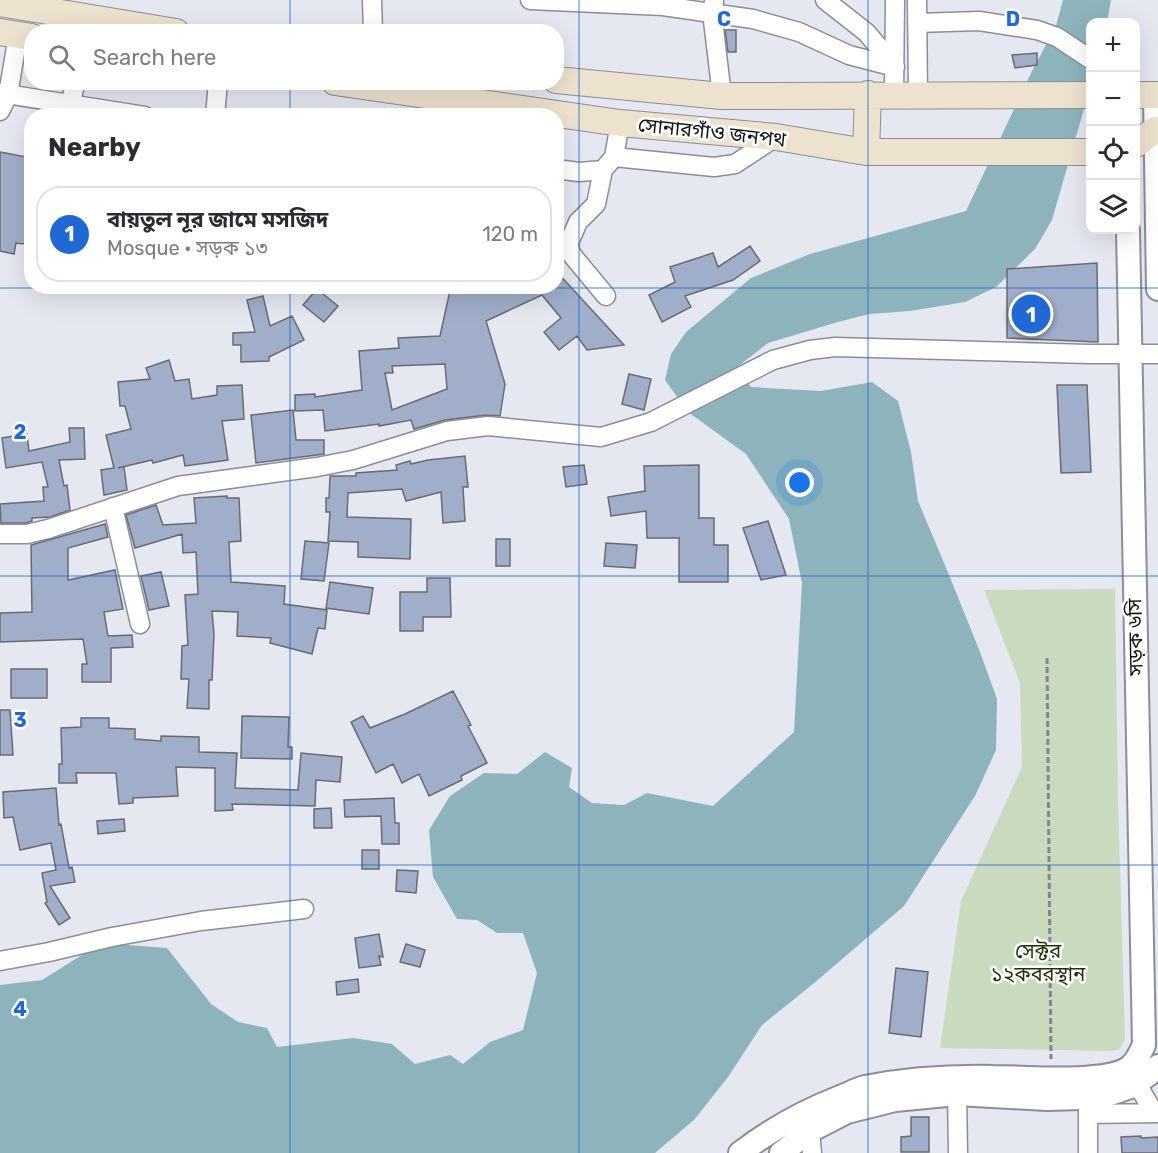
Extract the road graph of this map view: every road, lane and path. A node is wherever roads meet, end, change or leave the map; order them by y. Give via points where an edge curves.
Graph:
1 (372, 0) edge
2 (530, 0) edge
3 (825, 0) edge
4 (895, 0) edge
5 (917, 0) edge
6 (0, 3) edge
7 (713, 6) edge
8 (917, 23) junction
9 (127, 24) edge
10 (374, 24) edge
11 (16, 35) edge
12 (1086, 56) edge
13 (895, 67) junction
14 (564, 81) edge
15 (74, 90) edge
16 (217, 90) edge
17 (376, 90) edge
18 (1146, 92) edge
19 (868, 94) junction
20 (906, 94) junction
21 (1086, 95) edge
22 (722, 96) junction
23 (2, 100) edge
24 (70, 104) junction
25 (95, 108) edge
26 (216, 108) edge
27 (467, 108) edge
28 (564, 118) edge
29 (620, 123) junction
30 (1150, 134) edge
31 (776, 137) junction
32 (866, 152) junction
33 (1086, 152) edge
34 (608, 164) junction
35 (564, 170) edge
36 (1128, 234) edge
37 (1158, 258) edge
38 (1158, 289) edge
39 (606, 296) dead end
40 (1130, 354) junction
41 (1158, 354) edge
42 (112, 507) junction
43 (0, 534) edge
44 (140, 624) dead end
45 (1047, 658) dead end
46 (1148, 828) edge
47 (304, 909) dead end
48 (0, 961) edge
49 (1145, 1065) edge
50 (1052, 1079) junction
51 (957, 1094) junction
52 (1088, 1106) junction
53 (1156, 1113) edge
54 (811, 1142) edge
55 (740, 1153) edge
56 (781, 1153) edge
57 (958, 1153) edge
58 (1088, 1153) edge

1 - 10 street
2 - 7 street
3 - 13 street via 867,33
4 - 13 street
5 - 8 street
6 - 9 main road
7 - 13 street via 799,32 849,55
7 - 22 street
8 - 12 street via 979,21 1037,30 1057,37
8 - 20 street
11 - 23 street
13 - 20 street
14 - 22 main road, সোনারগাঁও জনপথ
15 - 24 street
16 - 26 street
17 - 27 main road, সোনারগাঁও জনপথ
18 - 30 street
19 - 20 main road, সোনারগাঁও জনপথ
19 - 22 main road, সোনারগাঁও জনপথ
19 - 32 main road
20 - 21 main road, সোনারগাঁও জনপথ
23 - 24 street
24 - 25 street
28 - 29 main road, সোনারগাঁও জনপথ
29 - 31 main road, সোনারগাঁও জনপথ
29 - 34 street
30 - 37 street
31 - 32 main road, সোনারগাঁও জনপথ
31 - 34 street via 735,164
32 - 33 main road, সোনারগাঁও জনপথ
34 - 35 street via 579,172
34 - 39 street via 596,204 578,222 568,245
36 - 40 street, সড়ক ৬সি
37 - 38 street
40 - 41 street
40 - 42 street via 835,347 810,350 773,360 651,422 601,437 489,426 447,431 353,460 178,486
40 - 46 street, সড়ক ৬সি
42 - 43 street via 48,529
42 - 44 street
45 - 50 path
46 - 49 street, সড়ক ৬সি
47 - 48 street via 201,921
49 - 50 street via 1111,1075
49 - 52 street via 1130,1087
49 - 53 street
50 - 55 street via 948,1078 862,1088 813,1108
51 - 52 street via 1047,1099
51 - 54 street via 895,1100 856,1109
51 - 57 street
52 - 53 street
52 - 58 street
54 - 56 street

